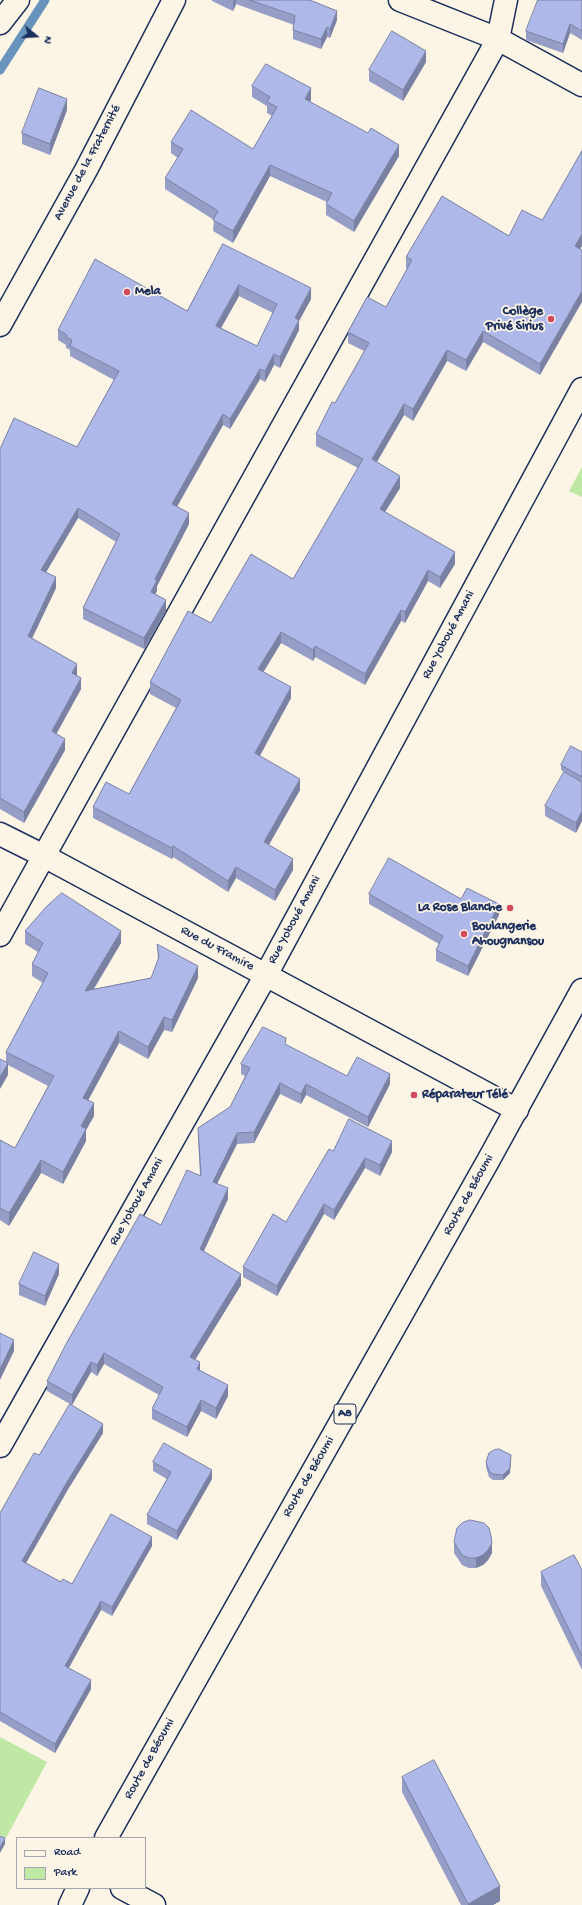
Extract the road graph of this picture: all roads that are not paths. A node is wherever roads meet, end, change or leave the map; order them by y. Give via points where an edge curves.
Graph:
1 (18, 0) edge
2 (174, 0) edge
3 (400, 0) edge
4 (506, 0) edge
5 (0, 23) edge
6 (498, 39) junction
7 (582, 85) edge
8 (0, 325) edge
9 (582, 389) edge
10 (0, 834) edge
11 (44, 856) junction
12 (0, 935) edge
13 (266, 975) junction
14 (582, 990) edge
15 (517, 1110) junction
16 (0, 1446) edge
17 (107, 1837) edge
18 (78, 1889) edge
19 (124, 1889) edge
20 (70, 1905) edge
21 (154, 1905) edge

1 - 5 street
2 - 8 street, Avenue de la Fraternité via 86,170
3 - 6 street
4 - 6 street
6 - 7 street
6 - 11 street
9 - 13 street, Rue Yoboué Amani
10 - 11 street, Rue du Framire
11 - 12 street
11 - 13 street, Rue du Framire
13 - 15 street, Rue du Framire
13 - 16 street, Rue Yoboué Amani
14 - 15 street, Route de Béoumi / A8
15 - 17 street, Route de Béoumi / A8
18 - 20 street
19 - 21 street

